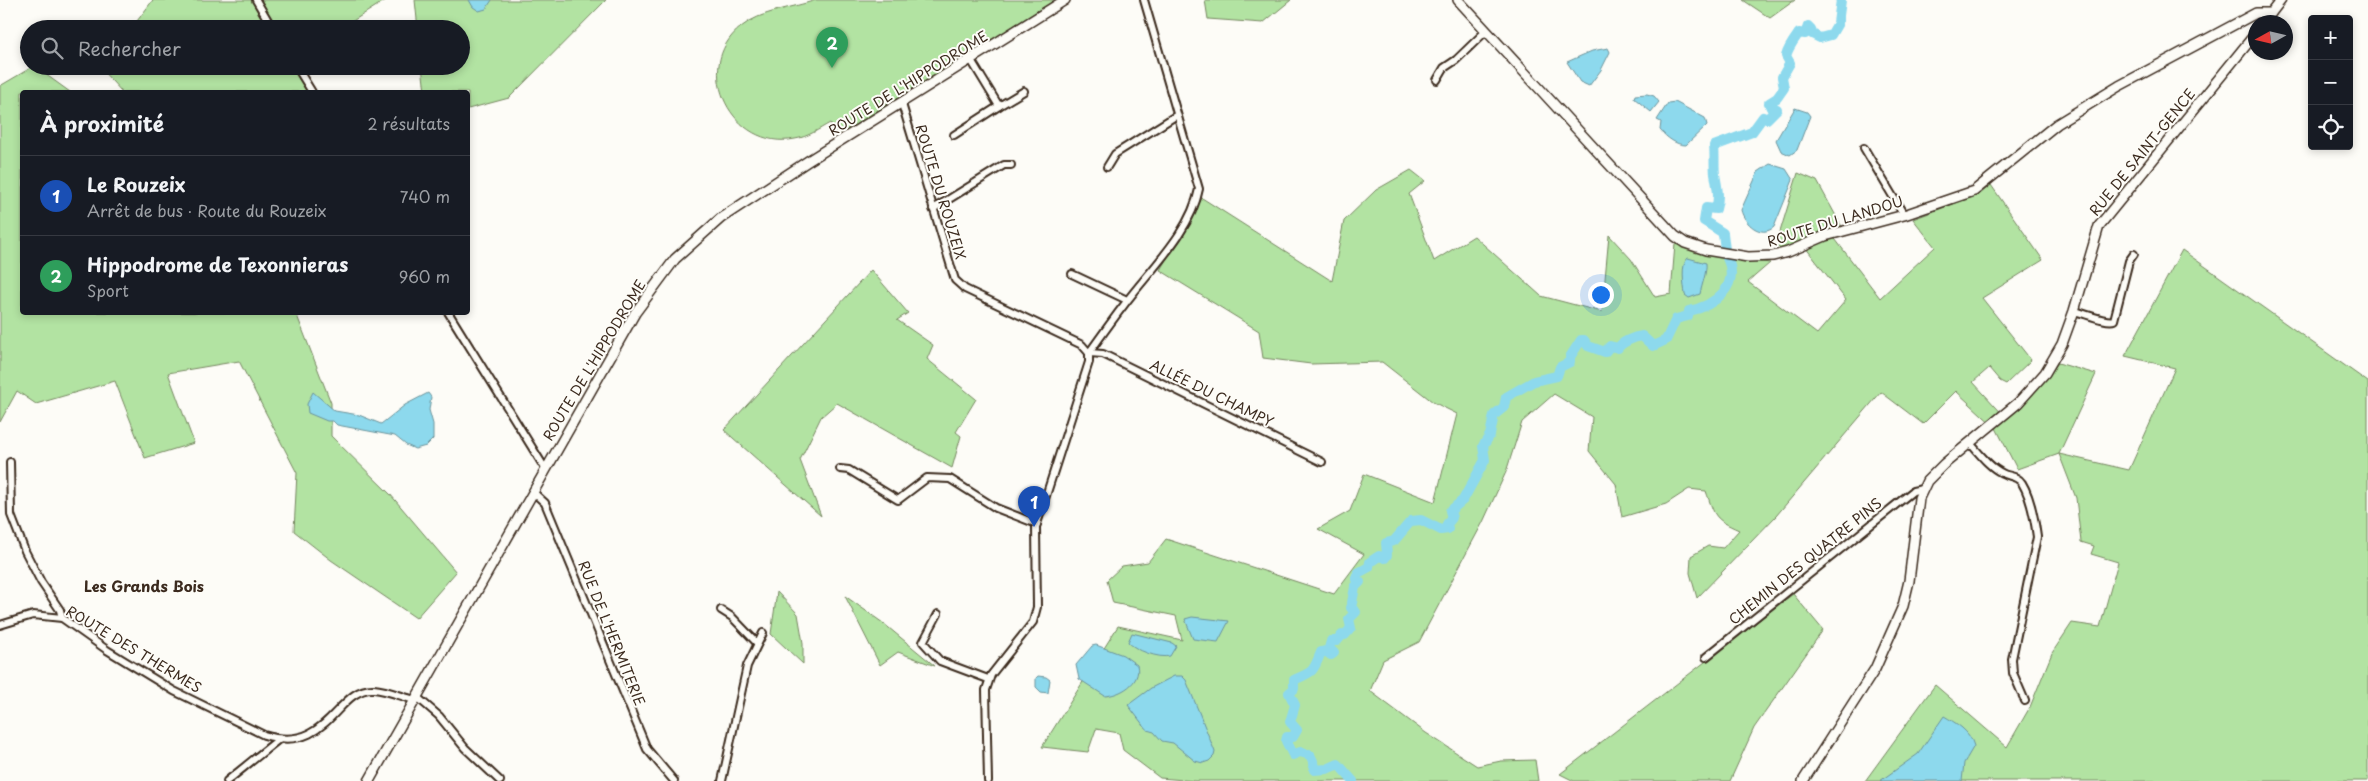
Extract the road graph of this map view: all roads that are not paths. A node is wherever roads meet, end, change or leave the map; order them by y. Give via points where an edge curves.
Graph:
1 (256, 0) edge
2 (1065, 0) edge
3 (1144, 0) edge
4 (1458, 0) edge
5 (2282, 0) edge
6 (2271, 13) joint
7 (268, 20) edge
8 (1486, 31) junction
9 (2248, 43) edge
10 (971, 60) junction
11 (302, 75) edge
12 (1437, 80) dead end
13 (311, 90) edge
14 (1024, 91) dead end
15 (902, 104) junction
16 (999, 106) junction
17 (1177, 115) junction
18 (954, 135) dead end
19 (1864, 148) dead end
20 (1011, 165) dead end
21 (1107, 167) dead end
22 (933, 209) junction
23 (1904, 215) junction
24 (2134, 254) dead end
25 (1072, 274) dead end
26 (1127, 300) junction
27 (2074, 311) junction
28 (450, 315) edge
29 (1089, 353) junction
30 (1970, 443) junction
31 (10, 462) dead end
32 (1322, 462) dead end
33 (840, 469) dead end
34 (546, 470) junction
35 (1922, 489) junction
36 (533, 492) junction
37 (1037, 524) junction
38 (721, 610) dead end
39 (938, 614) dead end
40 (62, 618) junction
41 (0, 625) edge
42 (763, 633) dead end
43 (756, 642) junction
44 (1706, 657) dead end
45 (988, 679) junction
46 (416, 699) junction
47 (2025, 701) dead end
48 (279, 739) junction
49 (227, 781) edge
50 (369, 781) edge
51 (500, 781) edge
52 (674, 781) edge
53 (722, 781) edge
54 (988, 781) edge
55 (1802, 781) edge

1 - 7 street
2 - 10 street, ROUTE DE L'HIPPODROME
3 - 17 street
4 - 8 street, ROUTE DU LANDOU
5 - 6 street
6 - 23 street, ROUTE DU LANDOU via 2256,14 2119,86 2057,124 1982,187
8 - 12 street via 1444,68
8 - 23 street, ROUTE DU LANDOU via 1675,236 1685,243 1748,257 1773,256 1825,236
9 - 27 street, RUE DE SAINT-GENCE via 2098,226
10 - 15 street, ROUTE DE L'HIPPODROME
10 - 16 street
11 - 13 street
14 - 16 street
15 - 22 street, ROUTE DU ROUZEIX
15 - 34 street, ROUTE DE L'HIPPODROME via 721,218 675,259 635,312
16 - 18 street
17 - 21 street via 1115,154
17 - 26 street via 1199,190 1196,203 1164,257
19 - 23 street
20 - 22 street via 1004,165
22 - 29 street, ROUTE DU ROUZEIX via 955,280 965,289 1082,346
24 - 27 street via 2129,261 2114,320 2106,321
25 - 26 street
26 - 29 street
27 - 30 street, RUE DE SAINT-GENCE via 2062,344 2045,373 2018,402
28 - 34 street
29 - 32 street, ALLÉE DU CHAMPY via 1103,354
29 - 37 street via 1089,362
30 - 35 street, RUE DE SAINT-GENCE via 1934,472
30 - 47 street via 1994,468 2002,474 2016,477 2022,484 2034,521 2037,537 2012,658 2013,673
31 - 40 street via 11,515 25,551
33 - 37 street via 849,470 898,500 927,478 950,479 996,508
34 - 36 street, ROUTE DE L'HIPPODROME
35 - 44 street, CHEMIN DES QUATRE PINS via 1902,499
35 - 55 street, RUE DE SAINT-GENCE via 1903,606 1875,669
36 - 46 street, ROUTE DE L'HIPPODROME
36 - 52 street, RUE DE L'HERMITERIE via 544,503 647,749
37 - 45 street via 1037,607 1033,622
38 - 43 street
39 - 45 street via 923,642 940,661
40 - 41 street, ROUTE DES THERMES via 33,616
40 - 48 street, ROUTE DES THERMES via 174,691
42 - 43 street
43 - 53 street via 738,700
45 - 54 street
46 - 48 street via 373,689 358,694 316,730 302,737
46 - 50 street, ROUTE DE L'HIPPODROME
46 - 51 street via 439,716 465,748
48 - 49 street

